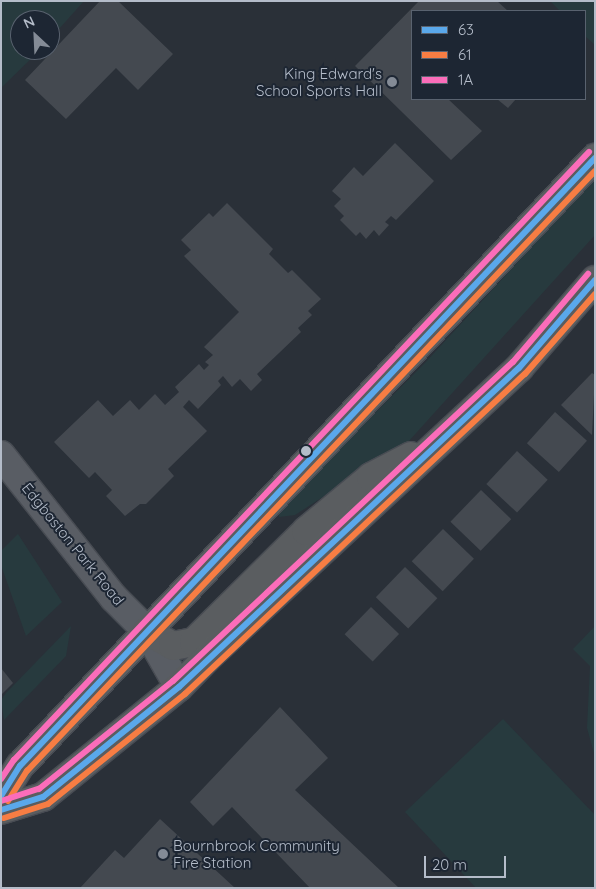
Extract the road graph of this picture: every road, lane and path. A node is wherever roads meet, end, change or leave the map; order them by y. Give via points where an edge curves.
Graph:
1 (595, 158) edge
2 (595, 280) edge
3 (442, 440) junction
4 (1, 455) edge
5 (147, 631) junction
6 (179, 687) junction
7 (1, 796) edge
8 (1, 810) edge

1 - 5 highway
2 - 3 highway via 519,368
3 - 5 highway via 371,477 306,531 194,642 172,646
3 - 6 highway
4 - 5 street, Edgbaston Park Road via 114,598
5 - 6 street, Edgbaston Park Road
5 - 7 highway via 20,766
6 - 8 highway via 43,797

